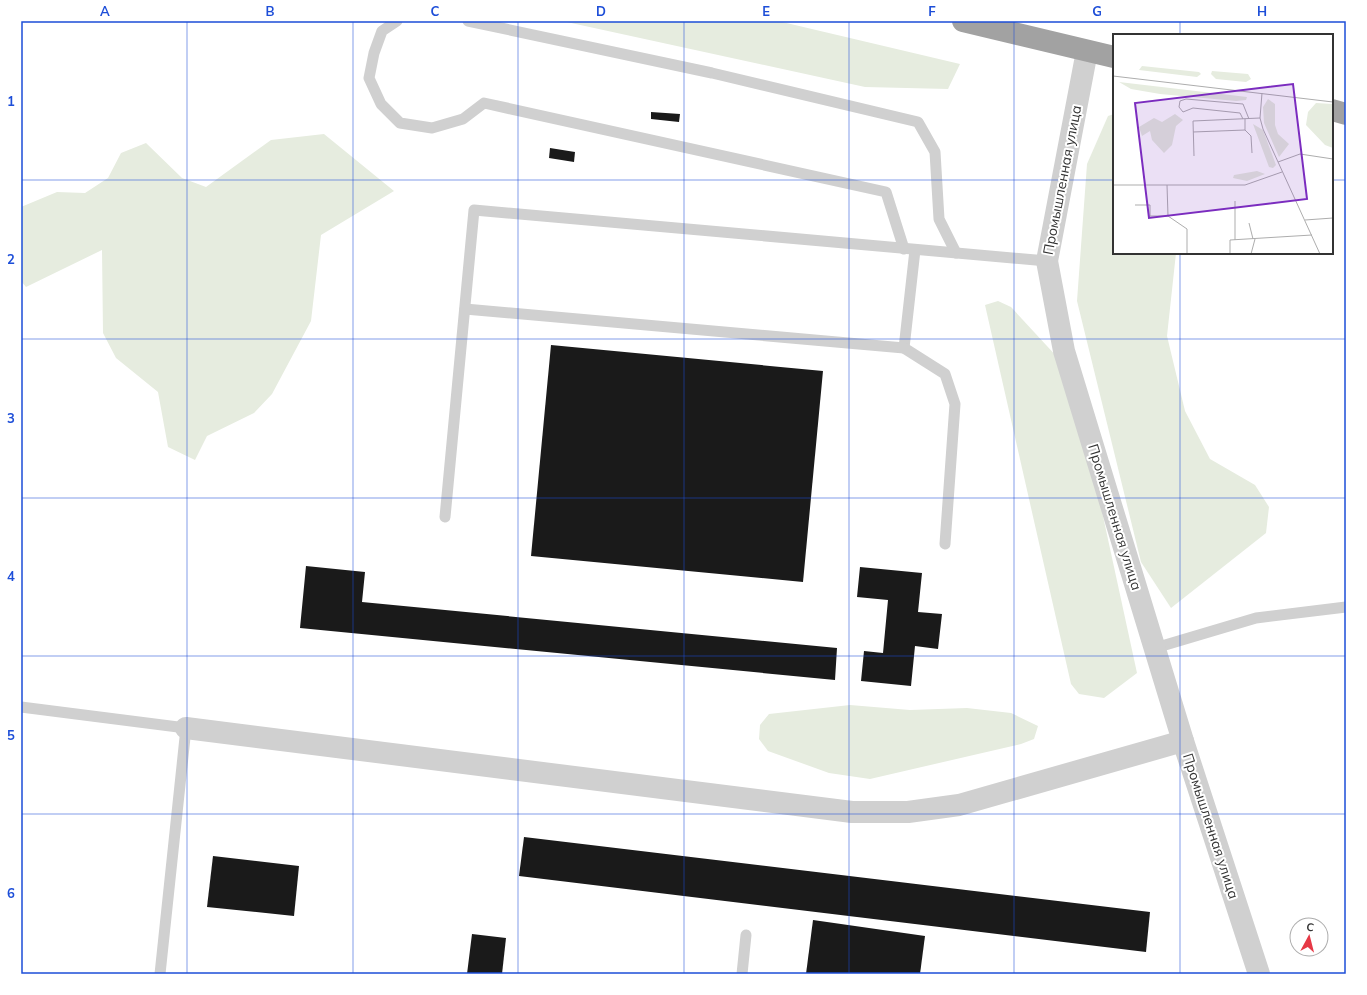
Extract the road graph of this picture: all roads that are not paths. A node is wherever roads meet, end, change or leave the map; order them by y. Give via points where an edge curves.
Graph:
1 (397, 21) edge
2 (468, 21) edge
3 (963, 21) edge
4 (1087, 51) junction
5 (1113, 57) edge
6 (1333, 110) edge
7 (1346, 114) edge
8 (909, 249) junction
9 (956, 253) junction
10 (1047, 262) junction
11 (465, 309) junction
12 (904, 348) junction
13 (444, 517) dead end
14 (945, 544) dead end
15 (1346, 607) edge
16 (1155, 648) junction
17 (21, 707) edge
18 (186, 728) junction
19 (1183, 741) junction
20 (746, 935) dead end
21 (160, 974) edge
22 (742, 974) edge
23 (1259, 974) edge

1 - 8 lane via 382,31 369,78 381,104 400,123 432,128 463,119 484,104 886,192
2 - 9 lane via 712,73 918,122 935,152 938,219
3 - 4 highway
4 - 5 highway
4 - 10 street, Промышленная улица
6 - 7 highway
8 - 9 lane
8 - 11 lane via 474,210
8 - 12 lane
9 - 10 lane
10 - 16 street, Промышленная улица via 1064,351
11 - 12 lane
11 - 13 lane
12 - 14 lane via 944,374 955,404
15 - 16 lane via 1256,618
16 - 19 street, Промышленная улица
17 - 18 lane
18 - 19 street via 852,812 908,812 959,805
18 - 21 lane
19 - 23 street, Промышленная улица
20 - 22 lane

